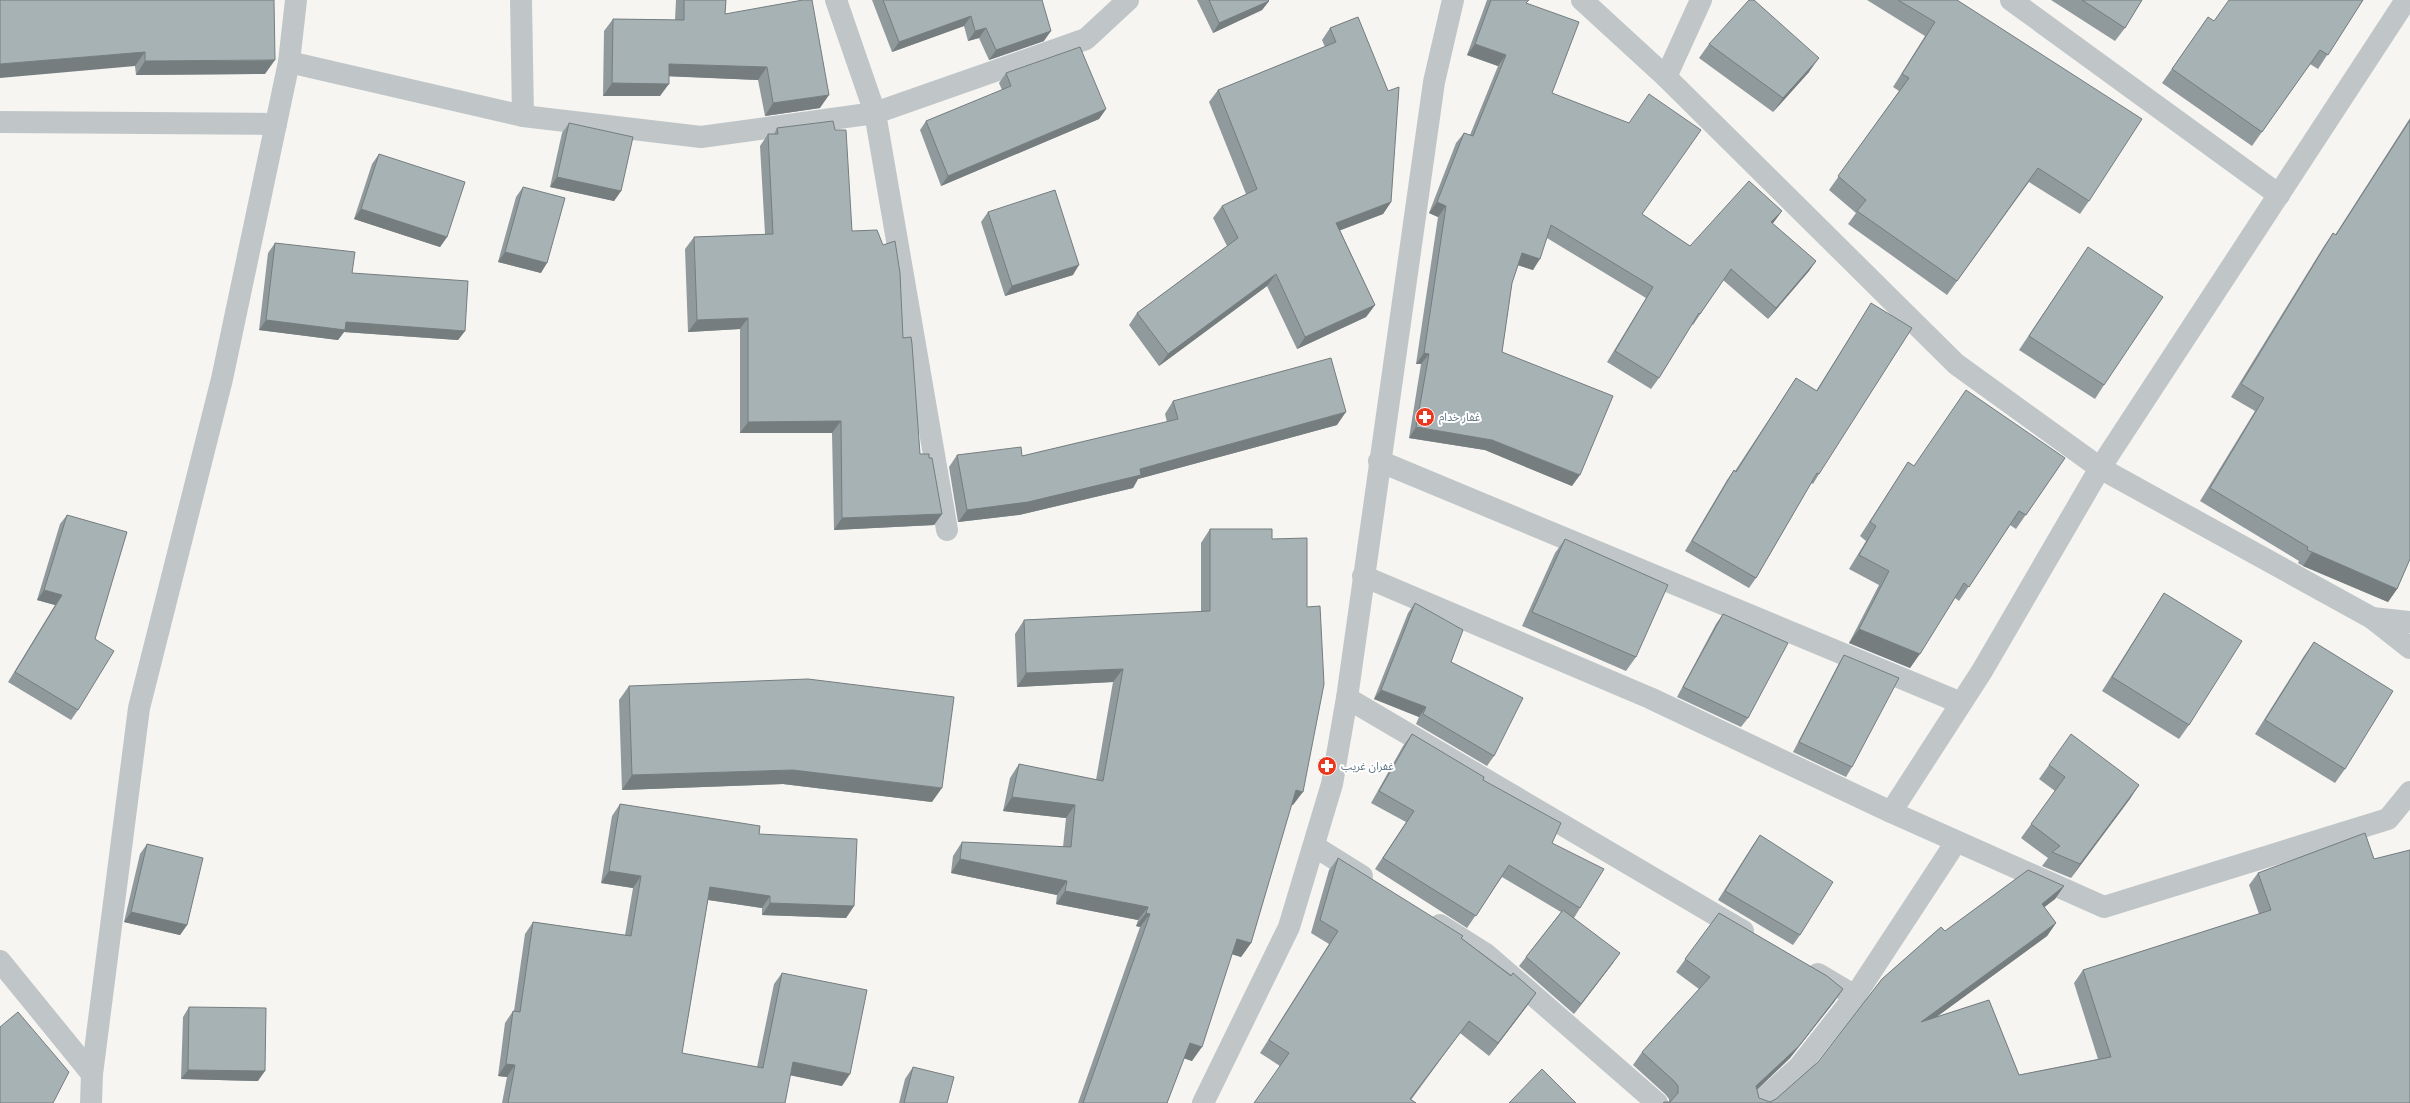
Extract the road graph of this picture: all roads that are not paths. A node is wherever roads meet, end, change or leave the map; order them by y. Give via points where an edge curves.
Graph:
1 (296, 0) edge
2 (521, 0) edge
3 (836, 0) edge
4 (1128, 0) edge
5 (1453, 0) edge
6 (1582, 0) edge
7 (1701, 0) edge
8 (2011, 0) edge
9 (2406, 0) edge
10 (289, 62) junction
11 (1666, 77) junction
12 (875, 113) junction
13 (523, 116) junction
14 (0, 122) edge
15 (276, 124) junction
16 (2279, 195) junction
17 (1379, 460) junction
18 (2100, 468) junction
19 (946, 530) dead end
20 (1363, 576) junction
21 (2372, 618) junction
22 (2410, 622) edge
23 (2410, 648) edge
24 (1347, 698) junction
25 (1961, 703) junction
26 (2410, 792) edge
27 (1891, 812) junction
28 (1956, 842) junction
29 (1314, 846) junction
30 (1380, 887) edge
31 (1420, 912) edge
32 (1759, 940) edge
33 (0, 961) edge
34 (1800, 964) edge
35 (1855, 996) junction
36 (92, 1074) junction
37 (91, 1103) edge
38 (1203, 1103) edge
39 (1657, 1103) edge
40 (1759, 1103) edge

1 - 10 street
2 - 13 street
3 - 12 street
4 - 12 street via 1086,39
5 - 17 street via 1434,82
6 - 11 street
7 - 11 street
8 - 16 street
9 - 16 street
10 - 13 street
10 - 15 street
11 - 18 street via 1956,364
12 - 13 street via 701,137
12 - 19 street
14 - 15 street
15 - 36 street via 222,379 139,708
16 - 18 street
17 - 20 street
17 - 25 street
18 - 21 street
18 - 25 street
20 - 24 street
20 - 27 street via 1650,698
21 - 22 street
21 - 23 street
24 - 29 street via 1332,784
24 - 32 street
25 - 27 street
26 - 28 street via 2388,819 2104,907
27 - 28 street
28 - 35 street
29 - 30 street
29 - 38 street via 1288,927
31 - 39 street via 1486,954
33 - 36 street
34 - 35 street
35 - 40 street via 1799,1067
36 - 37 street

